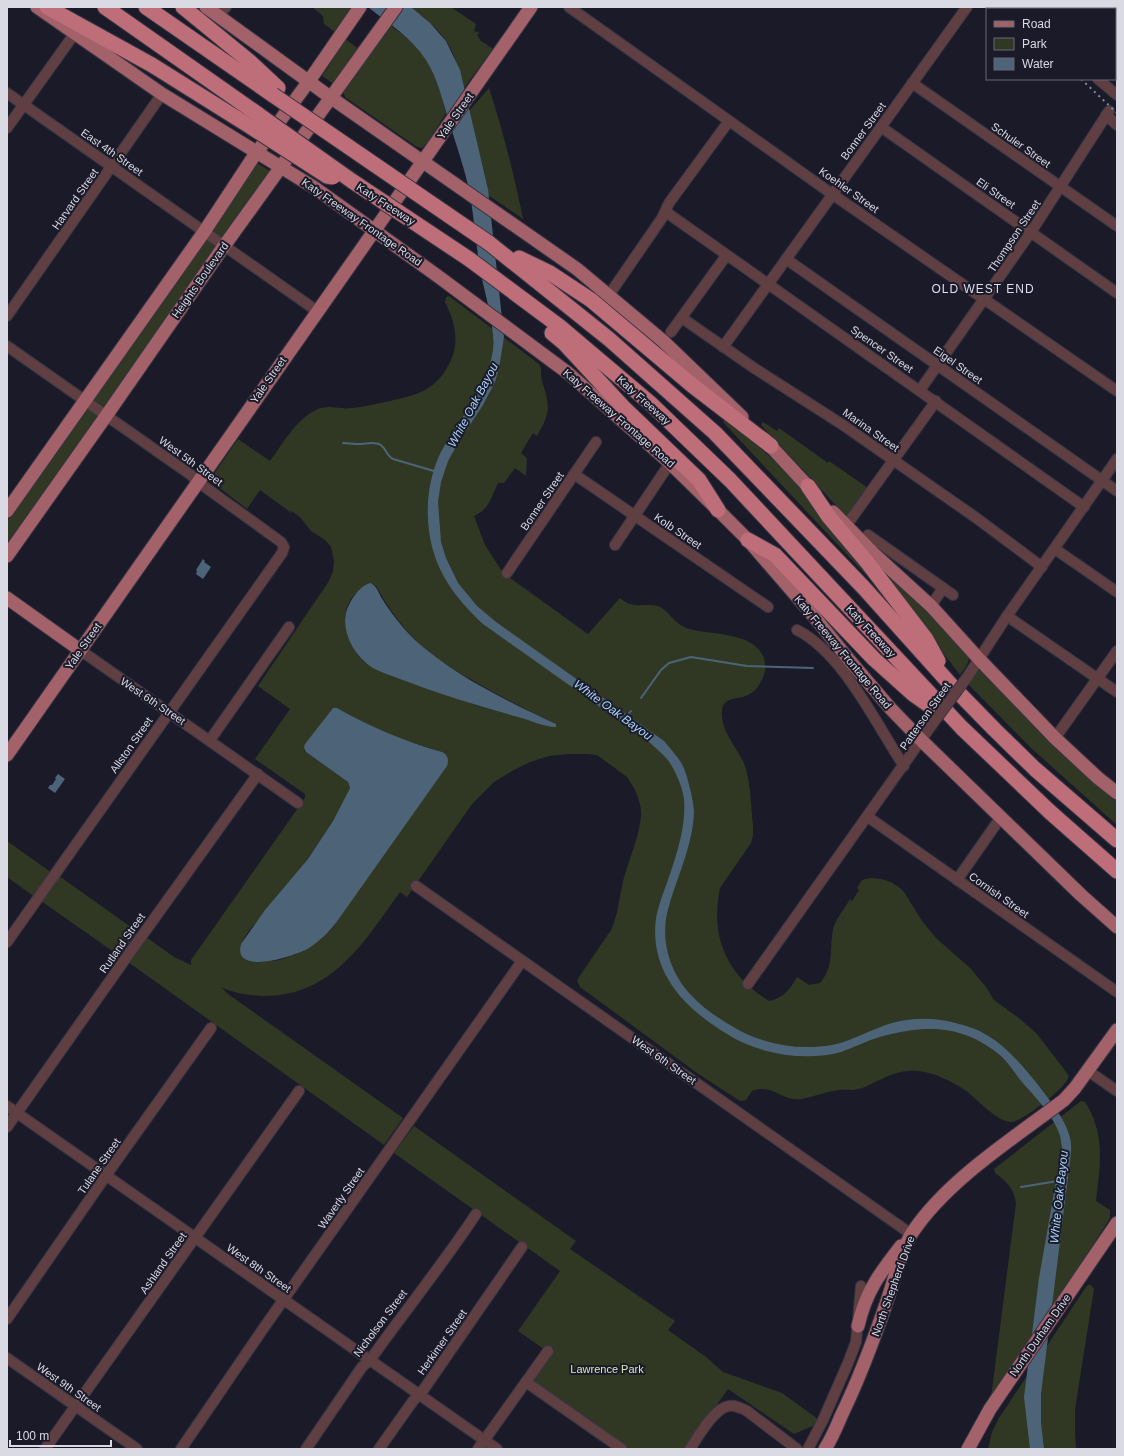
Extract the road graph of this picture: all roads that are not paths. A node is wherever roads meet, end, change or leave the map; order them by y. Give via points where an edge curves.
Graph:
1 (37, 7) edge
2 (47, 7) edge
3 (105, 7) edge
4 (146, 7) edge
5 (183, 7) edge
6 (206, 7) edge
7 (360, 7) edge
8 (396, 7) edge
9 (531, 7) edge
10 (569, 7) edge
11 (966, 7) edge
12 (222, 11) edge
13 (75, 33) junction
14 (1099, 80) edge
15 (309, 81) junction
16 (912, 83) junction
17 (275, 91) junction
18 (7, 93) edge
19 (162, 94) junction
20 (330, 97) junction
21 (1117, 97) edge
22 (23, 105) junction
23 (255, 121) junction
24 (729, 121) junction
25 (1117, 125) edge
26 (881, 127) junction
27 (7, 128) edge
28 (257, 152) junction
29 (422, 161) junction
30 (112, 167) junction
31 (280, 167) junction
32 (1060, 187) junction
33 (832, 194) junction
34 (666, 212) junction
35 (1117, 226) edge
36 (375, 229) junction
37 (204, 232) junction
38 (1031, 232) junction
39 (489, 243) junction
40 (224, 246) junction
41 (726, 256) junction
42 (469, 259) junction
43 (786, 259) junction
44 (767, 284) junction
45 (1117, 293) edge
46 (609, 295) junction
47 (986, 299) junction
48 (317, 311) junction
49 (7, 316) edge
50 (682, 318) junction
51 (671, 332) dead end
52 (7, 346) edge
53 (723, 347) junction
54 (937, 365) junction
55 (920, 390) junction
56 (1117, 391) edge
57 (85, 401) junction
58 (936, 402) junction
59 (106, 416) junction
60 (596, 442) dead end
61 (771, 446) junction
62 (1117, 459) edge
63 (894, 461) junction
64 (670, 463) junction
65 (574, 474) junction
66 (1102, 481) junction
67 (198, 482) junction
68 (808, 486) junction
69 (1117, 491) edge
70 (1084, 507) junction
71 (718, 510) junction
72 (7, 511) edge
73 (634, 516) junction
74 (846, 526) junction
75 (868, 535) dead end
76 (748, 540) junction
77 (281, 542) joint
78 (615, 545) dead end
79 (1055, 548) junction
80 (7, 556) edge
81 (1042, 567) junction
82 (507, 573) dead end
83 (943, 588) junction
84 (1117, 592) edge
85 (953, 595) dead end
86 (7, 598) edge
87 (931, 606) junction
88 (768, 607) dead end
89 (1007, 616) junction
90 (289, 627) dead end
91 (797, 630) dead end
92 (80, 650) junction
93 (1117, 651) edge
94 (979, 659) junction
95 (1098, 678) junction
96 (951, 685) junction
97 (1117, 692) edge
98 (169, 712) junction
99 (962, 728) junction
100 (1054, 738) junction
101 (210, 740) junction
102 (922, 741) junction
103 (7, 755) edge
104 (904, 766) junction
105 (258, 774) junction
106 (1117, 793) edge
107 (298, 803) dead end
108 (868, 817) junction
109 (1001, 818) junction
110 (1117, 840) edge
111 (1117, 870) edge
112 (957, 880) junction
113 (416, 886) dead end
114 (1117, 927) edge
115 (7, 942) edge
116 (522, 961) junction
117 (748, 984) dead end
118 (1117, 992) edge
119 (211, 1028) dead end
120 (1117, 1030) edge
121 (1088, 1071) junction
122 (299, 1091) dead end
123 (1117, 1091) edge
124 (7, 1106) edge
125 (17, 1113) junction
126 (7, 1128) edge
127 (106, 1176) junction
128 (476, 1214) dead end
129 (1117, 1224) edge
130 (911, 1234) junction
131 (196, 1238) junction
132 (522, 1247) dead end
133 (861, 1286) dead end
134 (284, 1300) junction
135 (7, 1319) edge
136 (858, 1326) junction
137 (548, 1351) dead end
138 (7, 1358) edge
139 (370, 1360) junction
140 (526, 1382) junction
141 (419, 1394) junction
142 (75, 1406) junction
143 (484, 1440) junction
144 (45, 1449) edge
145 (136, 1449) edge
146 (181, 1449) edge
147 (306, 1449) edge
148 (380, 1449) edge
149 (478, 1449) edge
150 (497, 1449) edge
151 (622, 1449) edge
152 (690, 1449) edge
153 (797, 1449) edge
154 (808, 1449) edge
155 (825, 1449) edge
156 (968, 1449) edge

1 - 13 main road, Katy Freeway Frontage Road
2 - 23 highway
3 - 23 highway
4 - 17 highway
5 - 17 highway via 249,61
6 - 12 main road
7 - 15 main road
8 - 20 main road, Heights Boulevard
9 - 29 main road, Yale Street
10 - 24 street, Koehler Street
11 - 16 street, Bonner Street
12 - 15 main road
13 - 19 main road, Katy Freeway Frontage Road
13 - 22 street
14 - 21 street
15 - 20 main road
15 - 28 main road
16 - 26 street, Bonner Street
16 - 32 street, Schuler Street
17 - 39 highway, Katy Freeway, bridge via 323,130
18 - 22 street, East 4th Street
19 - 28 main road, Katy Freeway Frontage Road
19 - 30 street, Harvard Street
20 - 29 main road
20 - 31 main road, Heights Boulevard
22 - 27 street
22 - 30 street, East 4th Street
23 - 42 highway, Katy Freeway, bridge via 327,176 352,181
24 - 33 street, Koehler Street
24 - 34 street
25 - 32 street, Thompson Street via 1107,113
26 - 33 street, Bonner Street
26 - 38 street, Eli Street
28 - 31 main road, Katy Freeway Frontage Road
28 - 37 main road
29 - 36 main road, Yale Street
29 - 46 main road
30 - 37 street, East 4th Street
30 - 49 street, Harvard Street
31 - 36 main road, Katy Freeway Frontage Road
31 - 40 main road, Heights Boulevard
32 - 35 street, Schuler Street
32 - 38 street, Thompson Street
33 - 43 street, Bonner Street
33 - 47 street, Koehler Street
34 - 41 street, Spencer Street
34 - 46 street
36 - 48 main road, Yale Street
36 - 64 main road, Katy Freeway Frontage Road via 568,374
37 - 40 street, East 4th Street
37 - 57 main road
38 - 45 street, Eli Street
38 - 47 street, Thompson Street
39 - 61 highway via 550,273 591,300 693,386
39 - 96 highway, Katy Freeway via 609,339 715,433 864,588
40 - 48 street, East 4th Street
40 - 59 main road, Heights Boulevard
41 - 44 street, Spencer Street
41 - 50 street
42 - 71 highway via 564,343 625,409 699,480
42 - 99 highway, Katy Freeway via 559,326 650,403 712,462
43 - 44 street, Bonner Street
43 - 54 street, Eigel Street
44 - 53 street, Bonner Street
44 - 55 street, Spencer Street
46 - 61 main road via 663,341
47 - 54 street, Thompson Street
47 - 56 street, Koehler Street
48 - 67 main road, Yale Street
50 - 51 street
50 - 53 street, Marina Street
52 - 57 street, West 5th Street
53 - 63 street, Marina Street
54 - 55 street, Thompson Street
54 - 66 street, Eigel Street
55 - 58 street, Spencer Street
57 - 59 street, West 5th Street
57 - 72 main road
58 - 63 street
58 - 70 street, Spencer Street
59 - 67 street, West 5th Street
59 - 80 main road, Heights Boulevard
60 - 65 street, Bonner Street
61 - 68 main road
62 - 66 street, Patterson Street
63 - 74 street
63 - 81 street, Marina Street
64 - 71 main road, Katy Freeway Frontage Road
64 - 73 street
65 - 73 street, Kolb Street
65 - 82 street, Bonner Street
66 - 69 street, Eigel Street
66 - 70 street, Patterson Street
67 - 77 street, West 5th Street
67 - 92 main road, Yale Street
68 - 74 main road
68 - 96 highway via 829,517 926,639
70 - 79 street, Patterson Street
71 - 76 main road, Katy Freeway Frontage Road
73 - 78 street
73 - 88 street, Kolb Street
74 - 87 main road
75 - 83 street
76 - 99 highway via 775,555 874,659 913,694
76 - 102 main road, Katy Freeway Frontage Road via 891,709
77 - 98 street, Allston Street via 284,547 282,553
79 - 81 street, Patterson Street
79 - 84 street
81 - 89 street, Patterson Street
83 - 85 street
83 - 87 street
86 - 92 main road, West 6th Street
87 - 94 main road
89 - 94 street, Patterson Street
89 - 95 street
90 - 101 street
91 - 104 street via 814,640 834,661
92 - 98 street, West 6th Street
92 - 103 main road, Yale Street
93 - 95 street
94 - 100 main road
94 - 102 street, Patterson Street, bridge
95 - 97 street
95 - 100 street
96 - 110 highway, Katy Freeway via 1035,769
98 - 101 street, West 6th Street
98 - 115 street, Allston Street
99 - 111 highway, Katy Freeway via 1050,812
100 - 106 main road
101 - 105 street, West 6th Street
102 - 104 street, Patterson Street
102 - 109 main road, Katy Freeway Frontage Road
104 - 108 street, Patterson Street
105 - 107 street, West 6th Street
105 - 125 street, Rutland Street
108 - 112 street, Cornish Street
108 - 117 street, Patterson Street
109 - 112 street
109 - 114 main road, Katy Freeway Frontage Road via 1080,895
112 - 118 street, Cornish Street
113 - 116 street, West 6th Street
116 - 130 street, West 6th Street
116 - 134 street, Waverly Street
119 - 127 street, Tulane Street
120 - 121 main road, North Shepherd Drive
121 - 123 street
121 - 130 main road, North Shepherd Drive via 1064,1100 981,1162 937,1201
122 - 131 street, Ashland Street
124 - 125 street, West 8th Street
125 - 126 street, Rutland Street
125 - 127 street, West 8th Street
127 - 131 street, West 8th Street
127 - 135 street, Tulane Street
128 - 139 street, Nicholson Street
129 - 156 main road, North Durham Drive via 990,1409
130 - 136 main road via 875,1282 867,1296
130 - 155 main road, North Shepherd Drive via 869,1353
131 - 134 street, West 8th Street
131 - 142 street, Ashland Street
132 - 141 street, Herkimer Street
133 - 136 street, North Shepherd Drive
134 - 139 street, West 8th Street
134 - 146 street, Waverly Street
136 - 154 street, North Shepherd Drive via 856,1342 848,1363
137 - 140 street
138 - 142 street, West 9th Street
139 - 141 street, West 8th Street
139 - 147 street, Nicholson Street via 362,1367
140 - 143 street
140 - 151 street
141 - 143 street, West 8th Street
141 - 148 street, Herkimer Street
142 - 144 street, Ashland Street
142 - 145 street, West 9th Street
143 - 149 street
143 - 150 street, West 8th Street
152 - 153 street via 717,1412 729,1406 737,1406 747,1411

